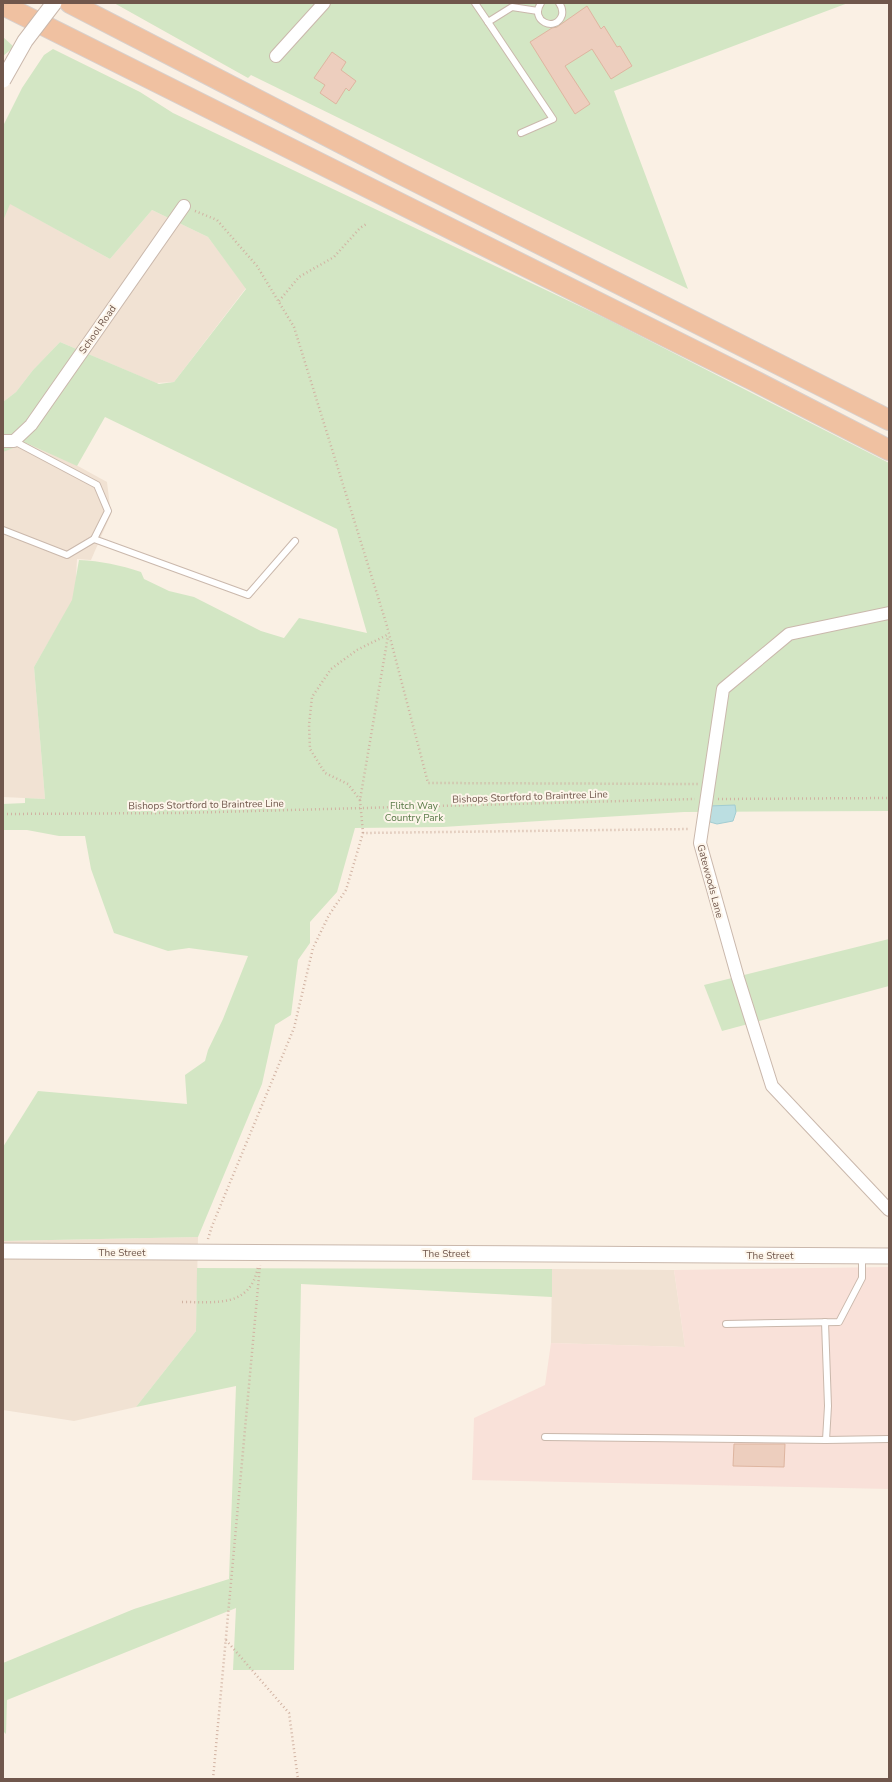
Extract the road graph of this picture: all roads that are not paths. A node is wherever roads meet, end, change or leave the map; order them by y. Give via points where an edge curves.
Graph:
1 (54, 3) edge
2 (70, 3) edge
3 (324, 3) edge
4 (474, 3) edge
5 (541, 3) edge
6 (559, 3) edge
7 (3, 5) edge
8 (538, 11) junction
9 (488, 22) junction
10 (276, 56) dead end
11 (3, 80) edge
12 (521, 133) dead end
13 (184, 206) road end
14 (885, 418) edge
15 (9, 441) edge
16 (889, 450) edge
17 (3, 530) edge
18 (94, 539) junction
19 (295, 541) dead end
20 (889, 613) edge
21 (889, 1210) edge
22 (3, 1251) edge
23 (862, 1256) junction
24 (889, 1256) edge
25 (825, 1322) junction
26 (726, 1324) dead end
27 (545, 1437) dead end
28 (826, 1440) junction
29 (889, 1440) edge

1 - 11 street, bridge via 25,41
2 - 14 highway via 399,173
3 - 10 street
4 - 9 lane
5 - 8 lane
6 - 8 lane via 561,17 555,23 545,23 539,17
7 - 16 highway
8 - 9 lane via 512,7
9 - 12 lane via 553,119
13 - 15 street, School Road via 31,425
15 - 18 lane via 97,485 108,511
17 - 18 lane via 66,555
18 - 19 lane via 248,595
20 - 21 street, Gatewoods Lane via 789,634 723,689 700,844 772,1086
22 - 23 street, The Street
23 - 24 street, The Street
23 - 25 lane via 862,1278 839,1322
25 - 26 lane
25 - 28 lane via 828,1406
27 - 28 lane
28 - 29 lane

